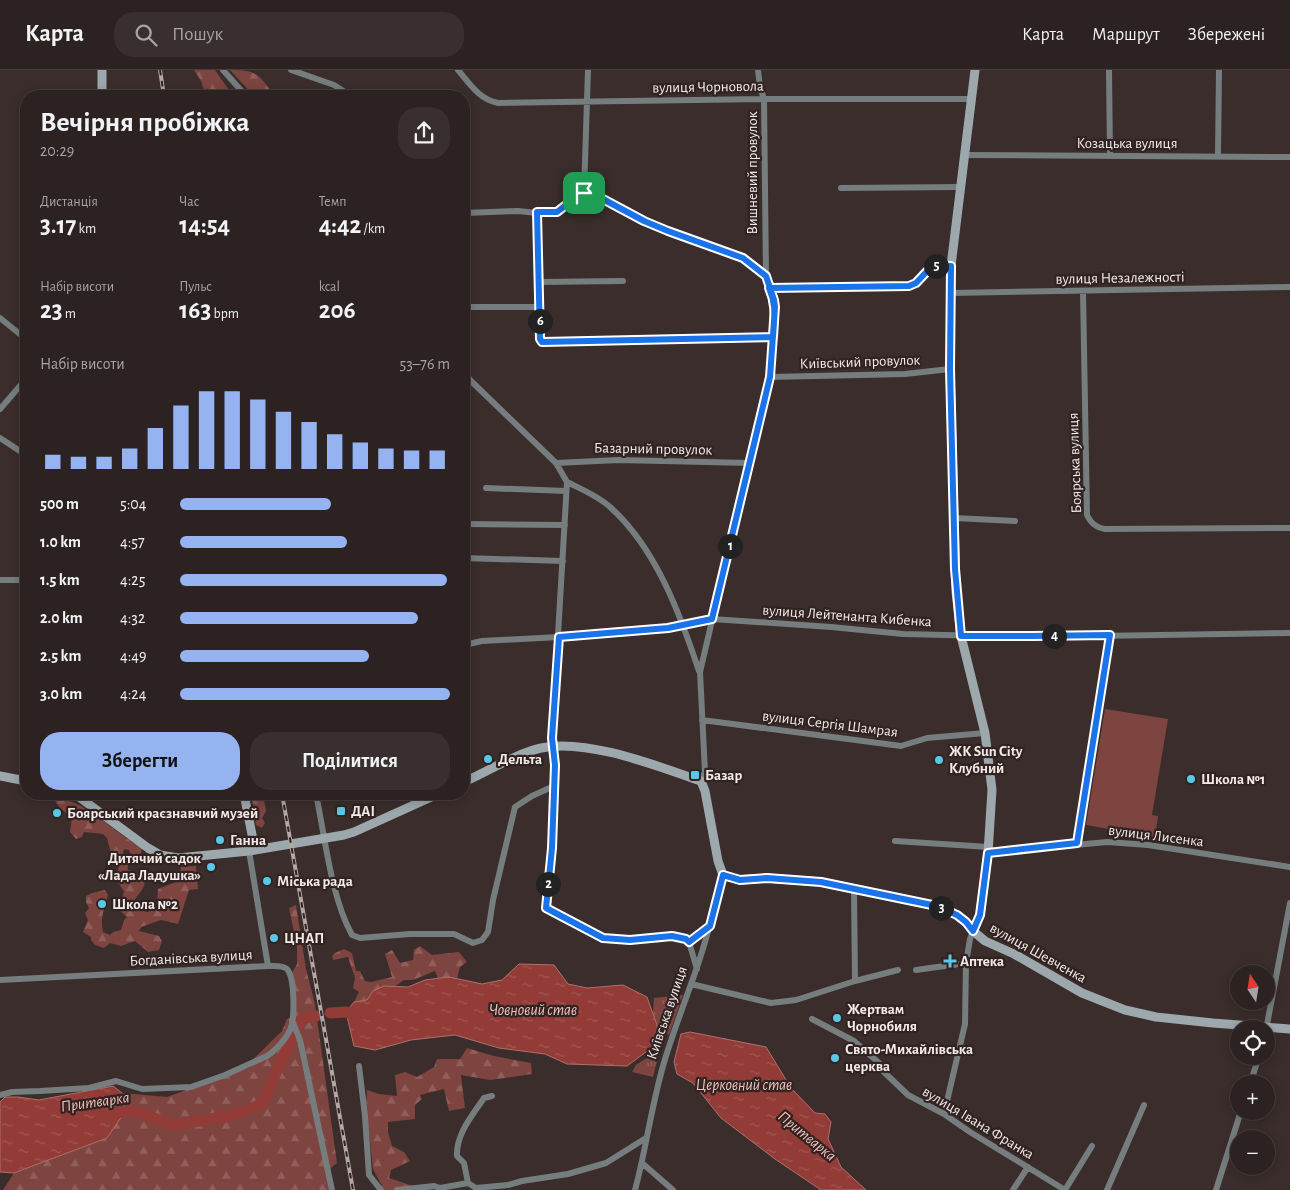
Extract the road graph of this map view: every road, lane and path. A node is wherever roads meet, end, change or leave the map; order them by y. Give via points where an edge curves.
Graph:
1 (102, 70) edge
2 (223, 70) edge
3 (291, 70) edge
4 (458, 70) edge
5 (588, 70) edge
6 (758, 70) edge
7 (975, 70) edge
8 (1109, 70) edge
9 (1220, 70) edge
10 (102, 90) edge
11 (241, 90) edge
12 (342, 90) edge
13 (764, 98) junction
14 (972, 99) junction
15 (587, 102) junction
16 (965, 155) junction
17 (1110, 155) junction
18 (1218, 156) junction
19 (1290, 157) edge
20 (961, 187) junction
21 (841, 188) dead end
22 (584, 193) junction
23 (537, 212) junction
24 (470, 213) edge
25 (951, 266) junction
26 (766, 276) junction
27 (622, 281) dead end
28 (539, 282) junction
29 (769, 288) junction
30 (1290, 288) edge
31 (1084, 292) junction
32 (951, 293) junction
33 (470, 307) edge
34 (539, 307) junction
35 (0, 318) edge
36 (20, 334) edge
37 (773, 337) junction
38 (950, 369) junction
39 (770, 377) junction
40 (470, 384) edge
41 (20, 386) edge
42 (0, 409) edge
43 (0, 438) edge
44 (20, 451) edge
45 (556, 462) junction
46 (750, 462) junction
47 (567, 482) junction
48 (486, 488) dead end
49 (566, 491) junction
50 (954, 518) junction
51 (1016, 521) dead end
52 (470, 524) edge
53 (565, 525) junction
54 (1290, 528) edge
55 (470, 558) edge
56 (563, 561) junction
57 (0, 580) edge
58 (20, 580) edge
59 (712, 619) junction
60 (684, 626) junction
61 (1290, 633) edge
62 (1110, 635) junction
63 (961, 636) junction
64 (559, 637) junction
65 (470, 644) edge
66 (700, 672) junction
67 (702, 720) junction
68 (985, 733) junction
69 (552, 746) junction
70 (0, 776) edge
71 (470, 779) edge
72 (20, 780) edge
73 (701, 782) junction
74 (554, 786) junction
75 (83, 800) edge
76 (245, 800) edge
77 (317, 800) edge
78 (425, 800) edge
79 (325, 838) junction
80 (895, 841) dead end
81 (1077, 843) junction
82 (988, 850) junction
83 (252, 851) junction
84 (1290, 867) edge
85 (723, 875) junction
86 (854, 889) junction
87 (1290, 903) edge
88 (710, 926) junction
89 (973, 931) junction
90 (689, 942) junction
91 (966, 964) junction
92 (268, 966) junction
93 (697, 969) junction
94 (898, 970) dead end
95 (916, 970) dead end
96 (0, 980) edge
97 (855, 981) junction
98 (691, 984) junction
99 (812, 1019) dead end
100 (1269, 1020) edge
101 (293, 1022) junction
102 (1230, 1025) edge
103 (1275, 1029) edge
104 (1290, 1029) edge
105 (358, 1066) dead end
106 (0, 1095) edge
107 (492, 1096) dead end
108 (1144, 1106) dead end
109 (944, 1114) junction
110 (1238, 1120) edge
111 (646, 1138) junction
112 (1092, 1146) dead end
113 (642, 1163) junction
114 (1028, 1167) junction
115 (468, 1183) junction
116 (332, 1190) edge
117 (381, 1190) edge
118 (397, 1190) edge
119 (635, 1190) edge
120 (673, 1190) edge
121 (1013, 1190) edge
122 (1065, 1190) edge
123 (1107, 1190) edge
124 (1216, 1190) edge

1 - 10 street
2 - 11 street
3 - 12 street
4 - 15 street, вулиця Чорновола via 488,101
5 - 15 street
6 - 13 street, Вишневий провулок
7 - 14 street
8 - 17 street
9 - 18 street
13 - 14 street, вулиця Чорновола
13 - 15 street, вулиця Чорновола
13 - 26 street, Вишневий провулок
14 - 16 street
15 - 22 street
16 - 17 street, Козацька вулиця
16 - 20 street
17 - 18 street, Козацька вулиця
18 - 19 street, Козацька вулиця
20 - 21 street
20 - 25 street
22 - 23 street via 557,212
22 - 26 street via 668,231 743,258
23 - 24 street
23 - 28 street
25 - 29 street via 931,267 909,286
25 - 32 street
26 - 29 street, Вишневий провулок
27 - 28 street
28 - 34 street
29 - 37 street, Вишневий провулок via 775,307
30 - 31 street, вулиця Незалежності
31 - 32 street, вулиця Незалежності
31 - 54 street, Боярська вулиця via 1087,515 1091,522 1105,529
32 - 38 street
33 - 34 street
34 - 37 street via 542,342
35 - 36 street
37 - 39 street, Вишневий провулок
38 - 39 street, Київський провулок via 905,374
38 - 50 street
39 - 46 street
40 - 45 street
41 - 42 street
43 - 44 street
45 - 46 street, Базарний провулок
45 - 47 street
46 - 59 street
47 - 49 street
47 - 60 street via 609,505 626,523 669,591
48 - 49 street
49 - 53 street
50 - 51 street
50 - 63 street
52 - 53 street
53 - 56 street
55 - 56 street
56 - 64 street
57 - 58 street
59 - 60 street, вулиця Лейтенанта Кибенка
59 - 63 street, вулиця Лейтенанта Кибенка
59 - 66 street
60 - 64 street, вулиця Лейтенанта Кибенка
60 - 66 street
61 - 62 street, вулиця Лейтенанта Кибенка
62 - 63 street, вулиця Лейтенанта Кибенка
62 - 81 street
63 - 68 street
64 - 65 street, вулиця Лейтенанта Кибенка
64 - 69 street
66 - 67 street
67 - 68 street, вулиця Сергія Шамрая via 900,746 927,738
67 - 73 street via 705,772
68 - 82 street via 992,790
69 - 71 street via 527,752
69 - 73 street via 580,746 606,752
69 - 74 street
70 - 72 street
73 - 85 street
74 - 79 street via 515,807 488,932 482,940 474,943 454,934 360,938 352,935 333,880
74 - 90 street via 546,908 603,938 630,940 672,936
75 - 83 street via 160,855 178,858
76 - 83 street
77 - 79 street
78 - 79 street via 354,832
79 - 83 street
80 - 82 street, вулиця Лисенка
81 - 82 street, вулиця Лисенка
81 - 84 street, вулиця Лисенка via 1148,845
82 - 89 street via 980,915
83 - 92 street, Богданівська вулиця
85 - 86 street, вулиця Шевченка via 740,880 767,878 821,882
85 - 88 street, Київська вулиця
86 - 89 street, вулиця Шевченка via 937,906 957,915
86 - 97 street
87 - 100 street
88 - 90 street
88 - 93 street, Київська вулиця
89 - 91 street
89 - 102 street, вулиця Шевченка via 984,942 1014,954 1082,993 1125,1010
90 - 93 street
91 - 95 street
91 - 109 street via 965,1024
92 - 96 street, Богданівська вулиця
92 - 101 street via 287,969 292,981
93 - 98 street, Київська вулиця
94 - 97 street
97 - 98 street via 796,1000 771,1003
98 - 111 street, Київська вулиця via 666,1057
99 - 109 street, вулиця Івана Франка via 854,1042 879,1063 908,1095
101 - 106 street via 273,1053 191,1087 142,1089 116,1081 89,1088
101 - 116 street
103 - 104 street, вулиця Шевченка
105 - 117 street via 369,1176
107 - 115 street via 484,1098 466,1123 457,1145 457,1156 464,1163
108 - 123 street
109 - 114 street, вулиця Івана Франка
110 - 124 street
111 - 113 street, Київська вулиця
111 - 115 street via 606,1162 568,1174 500,1186 476,1188
112 - 122 street
113 - 119 street, Київська вулиця
113 - 120 street
114 - 121 street
114 - 122 street, вулиця Івана Франка
115 - 118 street

